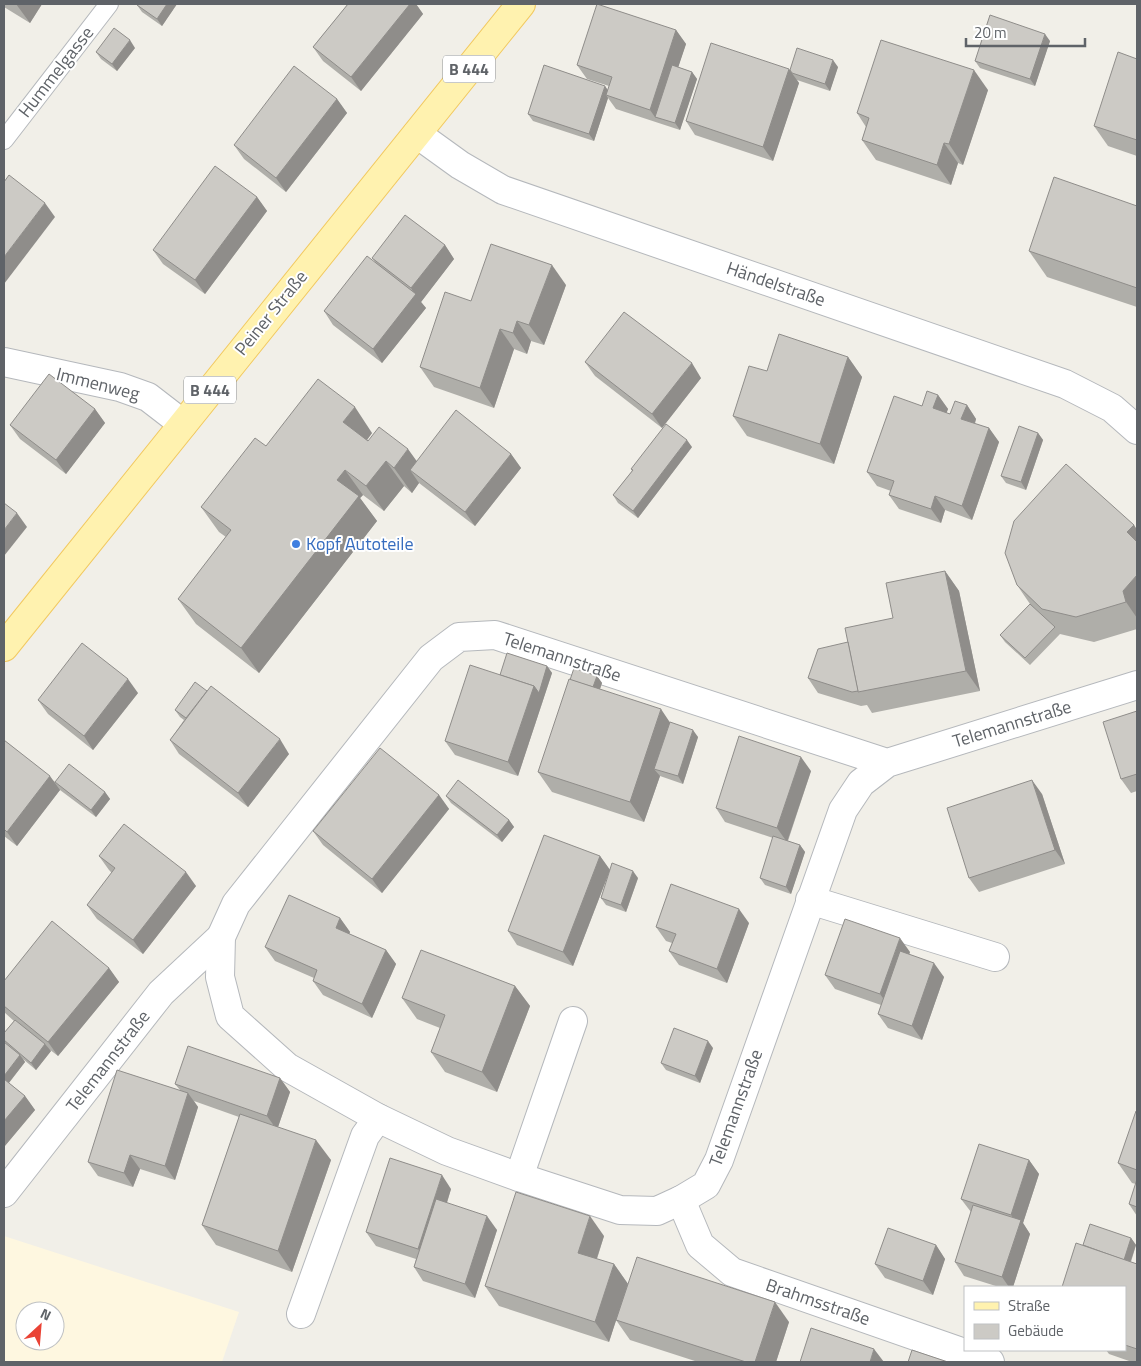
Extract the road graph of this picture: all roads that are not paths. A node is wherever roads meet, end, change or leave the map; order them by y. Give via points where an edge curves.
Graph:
1 (109, 4) edge
2 (521, 4) edge
3 (417, 134) junction
4 (4, 140) edge
5 (4, 362) edge
6 (183, 424) junction
7 (1137, 430) edge
8 (4, 647) edge
9 (1137, 685) edge
10 (887, 762) junction
11 (810, 900) junction
12 (221, 937) junction
13 (996, 957) dead end
14 (573, 1021) dead end
15 (378, 1118) junction
16 (519, 1178) junction
17 (4, 1193) edge
18 (682, 1200) junction
19 (301, 1314) dead end
20 (990, 1362) edge

1 - 4 lane, Hummelgasse
2 - 3 main road, Peiner Straße / B 444
3 - 6 main road, Peiner Straße / B 444
3 - 7 street, Händelstraße via 460,165 503,190 1065,384 1112,408
5 - 6 street, Immenweg via 129,390 148,397
6 - 8 main road, Peiner Straße / B 444
9 - 10 street, Telemannstraße
10 - 11 street, Telemannstraße via 861,783 843,810
10 - 12 street, Telemannstraße via 495,635 459,637 431,658 236,904
11 - 13 street
11 - 18 street, Telemannstraße via 719,1160 706,1185
12 - 15 street, Telemannstraße via 220,977 230,1016 287,1068
12 - 17 street, Telemannstraße via 161,993
14 - 16 street
15 - 16 street, Telemannstraße via 447,1151
15 - 19 street via 365,1136
16 - 18 street, Telemannstraße via 620,1210 657,1211
18 - 20 street, Brahmsstraße via 700,1245 732,1272

